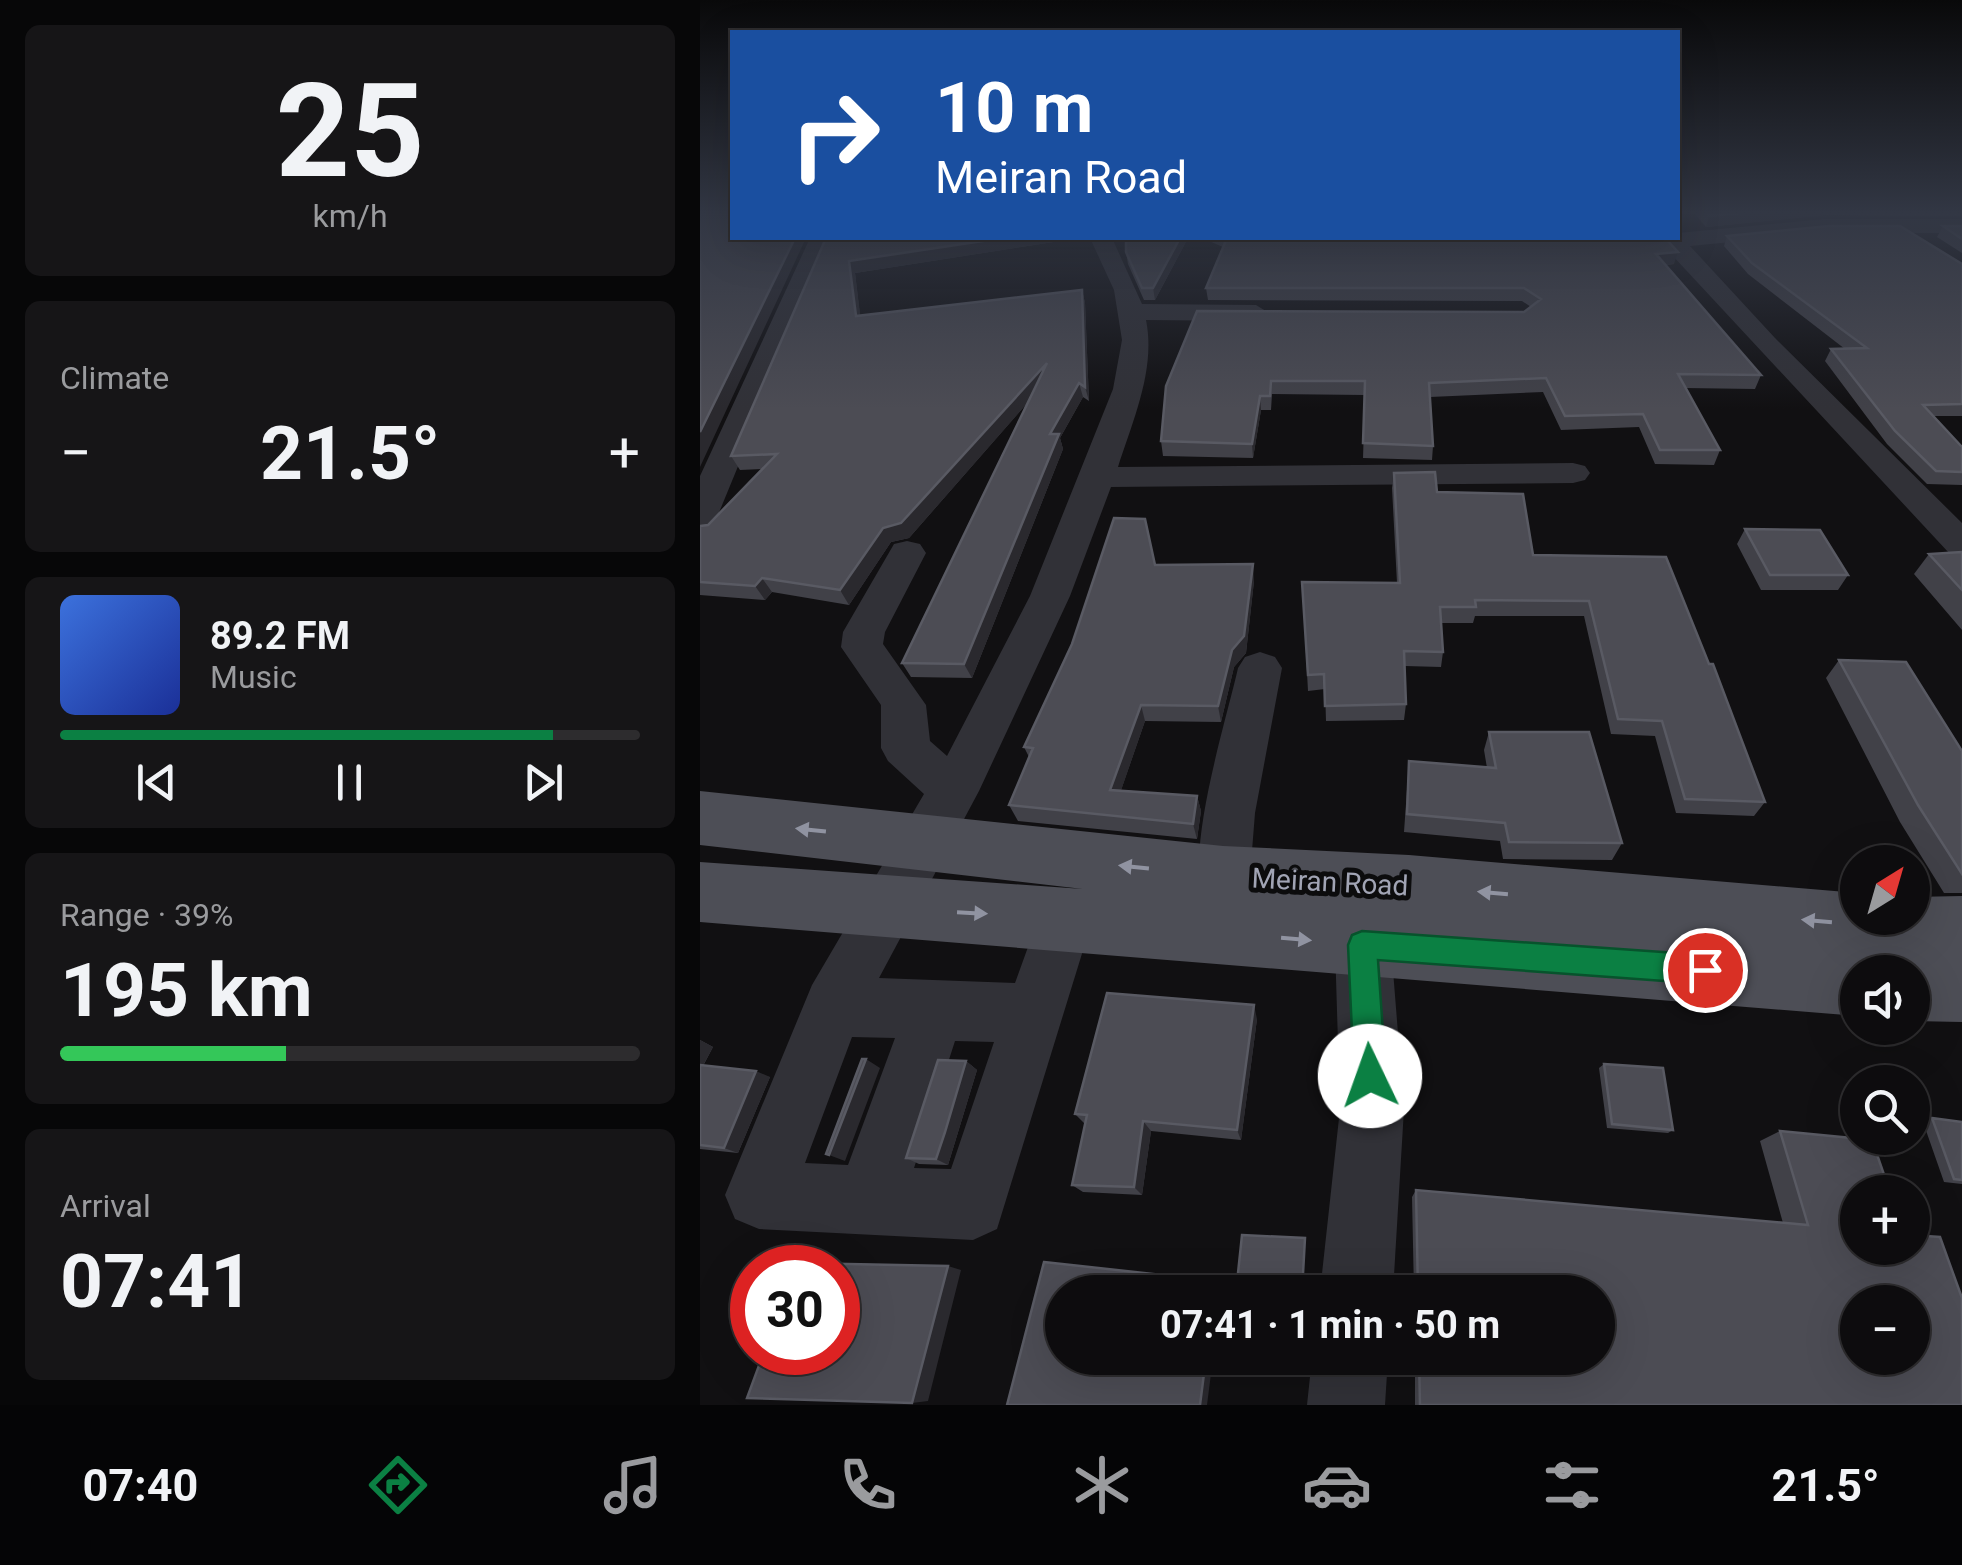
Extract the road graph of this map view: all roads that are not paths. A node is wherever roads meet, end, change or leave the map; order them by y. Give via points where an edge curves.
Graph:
1 (804, 278) edge
2 (1118, 278) edge
3 (1707, 278) edge
4 (1133, 312) junction
5 (1288, 312) edge
6 (1574, 473) dead end
7 (1098, 477) junction
8 (700, 515) edge
9 (1962, 545) edge
10 (907, 554) dead end
11 (1260, 668) dead end
12 (954, 791) junction
13 (700, 818) edge
14 (920, 845) junction
15 (1224, 876) junction
16 (700, 892) edge
17 (885, 908) junction
18 (1065, 918) junction
19 (1362, 945) junction
20 (1840, 980) edge
21 (1947, 982) edge
22 (833, 1006) junction
23 (935, 1010) junction
24 (1034, 1014) junction
25 (870, 1200) junction
26 (1357, 1275) edge
27 (1349, 1375) edge
28 (1346, 1405) edge

1 - 8 street
2 - 4 street
3 - 9 street
4 - 5 street
4 - 7 street via 1135,362
6 - 7 street
7 - 12 street via 1050,596
10 - 12 street via 864,632 862,648 904,702 911,725 905,748
11 - 15 street via 1230,812
12 - 14 street
14 -> 13 main road, Meiran Road
15 -> 14 main road, Meiran Road
14 - 17 street
21 -> 15 main road, Meiran Road via 1914,930 1409,885
16 - 17 main road, Meiran Road
17 -> 18 main road, Meiran Road
17 - 22 street
18 -> 19 main road, Meiran Road
18 - 24 street
19 - 20 main road, Meiran Road
19 - 26 street via 1372,1109
22 - 23 street
22 - 25 street via 759,1195
23 - 24 street
23 - 25 street
24 - 25 street via 973,1206
27 - 28 street

